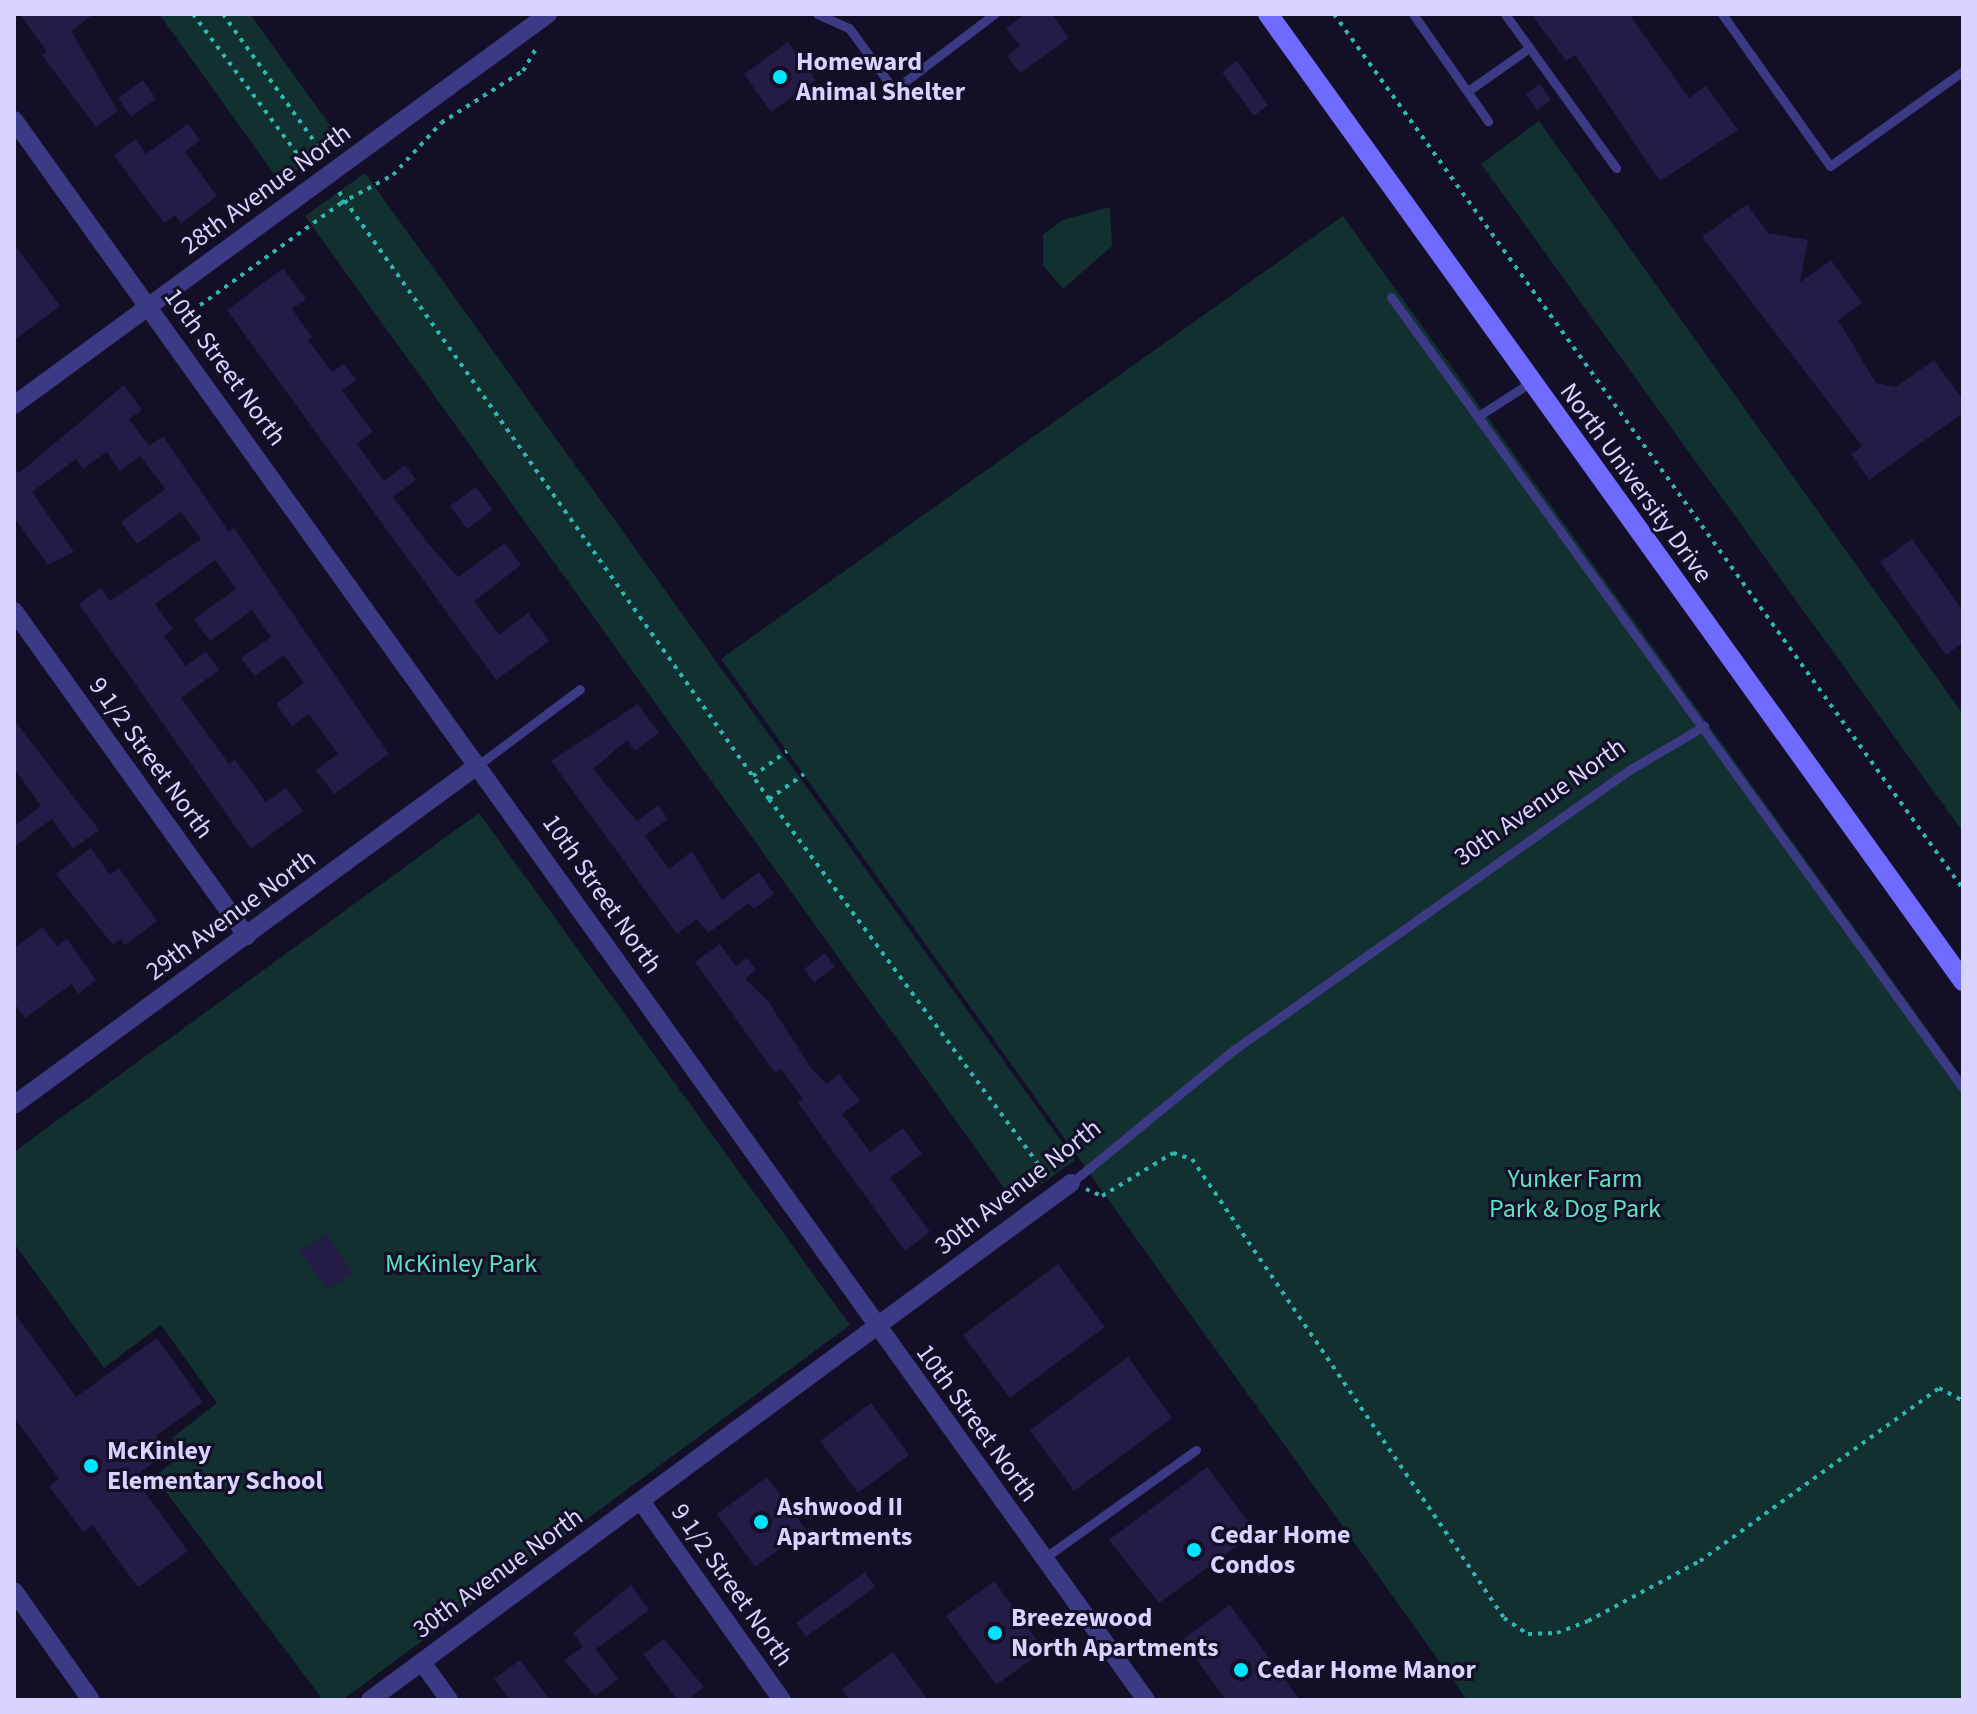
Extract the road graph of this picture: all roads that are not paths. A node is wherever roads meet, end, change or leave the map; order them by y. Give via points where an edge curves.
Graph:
1 (548, 14) edge
2 (817, 14) edge
3 (994, 14) edge
4 (1268, 14) edge
5 (1413, 14) edge
6 (1505, 14) edge
7 (1722, 14) edge
8 (1529, 48) junction
9 (1963, 71) edge
10 (1468, 91) junction
11 (14, 120) edge
12 (1488, 121) dead end
13 (1616, 168) dead end
14 (1391, 297) dead end
15 (150, 306) junction
16 (1531, 382) junction
17 (14, 405) edge
18 (1480, 415) junction
19 (14, 611) edge
20 (580, 689) dead end
21 (1704, 726) junction
22 (478, 765) junction
23 (247, 936) junction
24 (1963, 981) edge
25 (1963, 1088) edge
26 (15, 1102) edge
27 (1071, 1183) joint
28 (875, 1327) junction
29 (1196, 1450) dead end
30 (641, 1501) junction
31 (1043, 1559) junction
32 (14, 1591) edge
33 (422, 1662) junction
34 (91, 1700) edge
35 (370, 1700) edge
36 (449, 1700) edge
37 (782, 1700) edge
38 (1146, 1700) edge

1 - 15 street, 28th Avenue North
2 - 3 lane via 849,28 894,90
4 - 16 main road, North University Drive
5 - 10 lane
6 - 8 lane
7 - 9 lane via 1830,166
8 - 10 lane
8 - 13 lane
10 - 12 lane
11 - 15 street, 10th Street North
14 - 18 lane
15 - 17 street, 28th Avenue North
15 - 22 street, 10th Street North
16 - 18 lane
16 - 24 main road, North University Drive
18 - 21 lane
19 - 23 street, 9 1/2 Street North
20 - 22 lane
21 - 25 lane
21 - 27 lane, 30th Avenue North via 1631,769 1235,1049
22 - 23 street, 29th Avenue North
22 - 28 street, 10th Street North
23 - 26 street, 29th Avenue North
27 - 28 street, 30th Avenue North
28 - 30 street, 30th Avenue North
28 - 31 street, 10th Street North
29 - 31 lane
30 - 33 street, 30th Avenue North
30 - 37 street, 9 1/2 Street North
31 - 38 street, 10th Street North
32 - 34 street
33 - 35 street, 30th Avenue North
33 - 36 street

